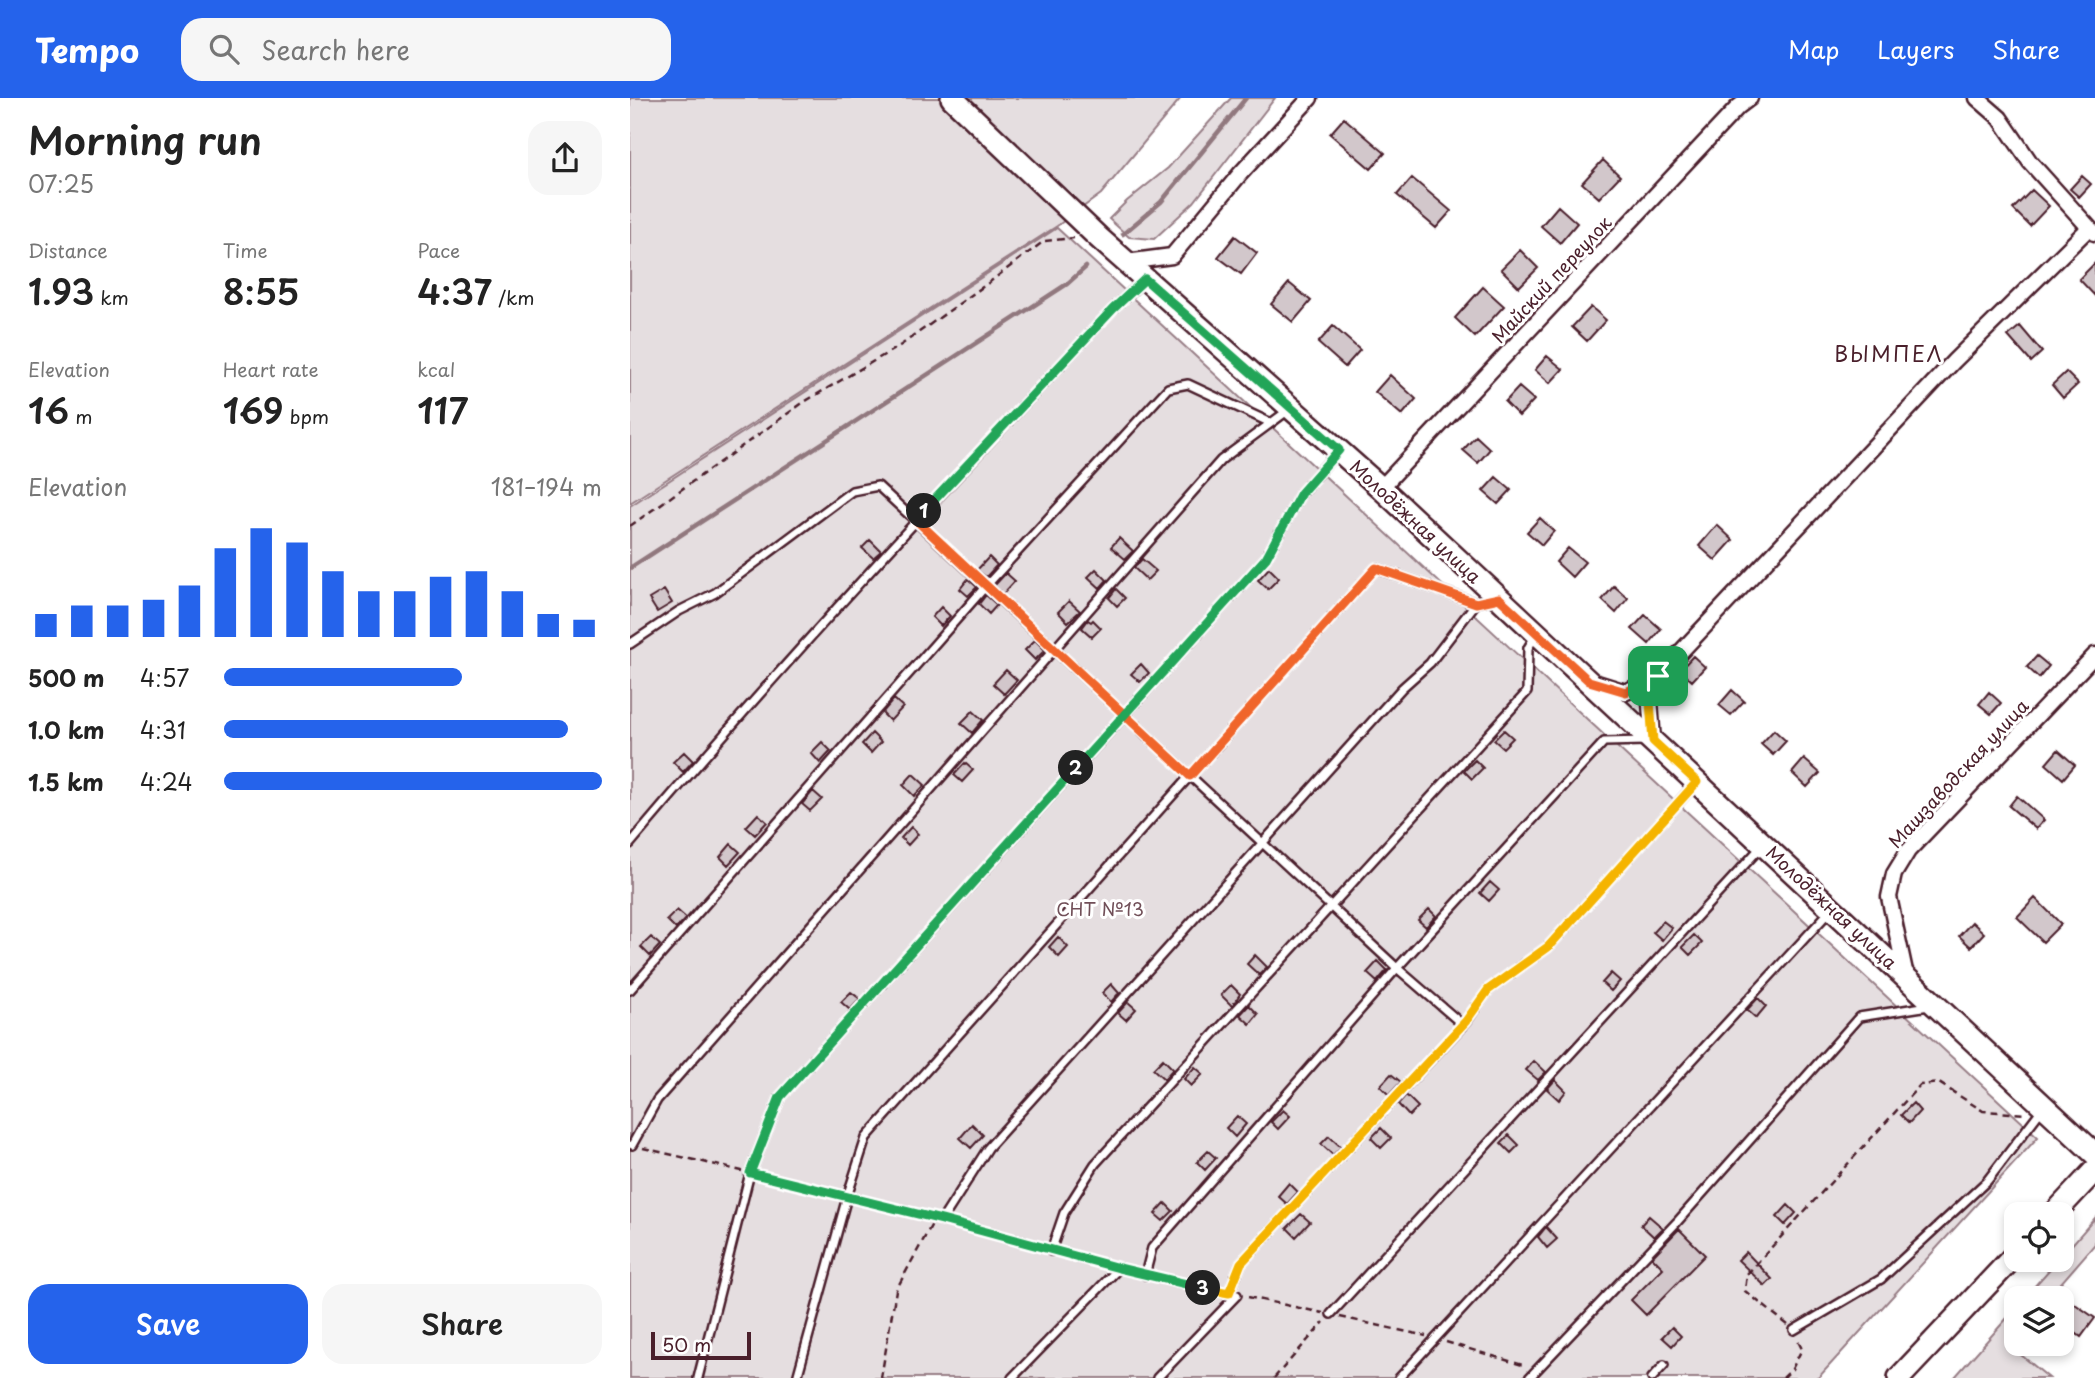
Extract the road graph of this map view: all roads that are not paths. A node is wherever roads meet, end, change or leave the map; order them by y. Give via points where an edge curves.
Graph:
1 (952, 98) edge
2 (1310, 98) edge
3 (1750, 98) edge
4 (1977, 98) edge
5 (2092, 231) edge
6 (1126, 262) junction
7 (1145, 279) junction
8 (1291, 408) junction
9 (1271, 423) junction
10 (1339, 450) junction
11 (1381, 488) junction
12 (916, 520) junction
13 (986, 586) junction
14 (1499, 598) junction
15 (1476, 603) junction
16 (1537, 633) junction
17 (630, 644) edge
18 (1054, 649) junction
19 (2095, 655) edge
20 (1658, 676) junction
21 (1589, 681) junction
22 (1124, 715) junction
23 (1653, 741) junction
24 (1190, 776) junction
25 (1697, 782) junction
26 (1263, 842) junction
27 (630, 844) edge
28 (1763, 844) junction
29 (1332, 906) junction
30 (1833, 908) junction
31 (1397, 968) junction
32 (1906, 976) junction
33 (630, 990) edge
34 (1936, 1004) junction
35 (1463, 1025) junction
36 (2039, 1112) road end
37 (632, 1145) road end
38 (2095, 1154) edge
39 (2095, 1170) edge
40 (2064, 1202) edge
41 (942, 1220) road end
42 (1051, 1251) road end
43 (2004, 1267) edge
44 (1119, 1268) road end
45 (1144, 1275) road end
46 (1331, 1314) road end
47 (1794, 1330) road end
48 (1664, 1365) dead end
49 (698, 1378) edge
50 (797, 1378) edge
51 (1012, 1378) edge
52 (1157, 1378) edge
53 (1399, 1378) edge
54 (1529, 1378) edge
55 (1652, 1378) edge
56 (1899, 1378) edge

1 - 6 street, Молодёжная улица
2 - 6 street via 1172,256
3 - 11 street, Майский переулок
4 - 5 street via 2000,118 2030,162
5 - 20 street via 1954,361
6 - 7 street, Молодёжная улица
7 - 8 street, Молодёжная улица
7 - 12 lane
8 - 9 lane
8 - 10 street, Молодёжная улица
9 - 13 lane via 1188,384 1168,388
9 - 18 lane via 1221,460
10 - 11 street, Молодёжная улица
10 - 22 lane via 1301,493 1266,558
11 - 14 street, Молодёжная улица
12 - 13 lane
12 - 17 lane via 878,486 852,491 715,593
12 - 27 lane
13 - 18 lane
13 - 33 lane
14 - 15 lane
14 - 16 street, Молодёжная улица
15 - 24 lane via 1376,568
15 - 26 lane via 1430,663
16 - 21 street, Молодёжная улица
16 - 29 lane via 1528,648 1527,692
18 - 22 lane
18 - 37 lane via 657,1100
19 - 32 street, Машзаводская улица via 1908,851 1894,874 1889,897
20 - 21 street via 1626,692
20 - 23 street via 1650,702
21 - 23 street, Молодёжная улица
22 - 24 lane
22 - 49 lane via 780,1097 750,1173
23 - 25 street, Молодёжная улица
23 - 31 lane via 1604,742
24 - 26 lane
24 - 50 lane via 866,1138
25 - 28 street, Молодёжная улица
25 - 35 lane via 1548,947 1488,990
26 - 29 lane
26 - 41 lane via 988,1148
28 - 30 street, Молодёжная улица
28 - 46 lane
29 - 31 lane
29 - 42 lane via 1095,1164 1064,1213
30 - 32 street, Молодёжная улица
30 - 53 lane
31 - 35 lane
31 - 45 lane via 1152,1248
32 - 34 street, Молодёжная улица
34 - 38 street, Молодёжная улица
34 - 54 lane via 1859,1017 1677,1222
35 - 52 lane via 1241,1263 1233,1294
36 - 47 lane via 1987,1181 1881,1279
39 - 40 street
43 - 56 street
44 - 51 lane
48 - 55 lane

